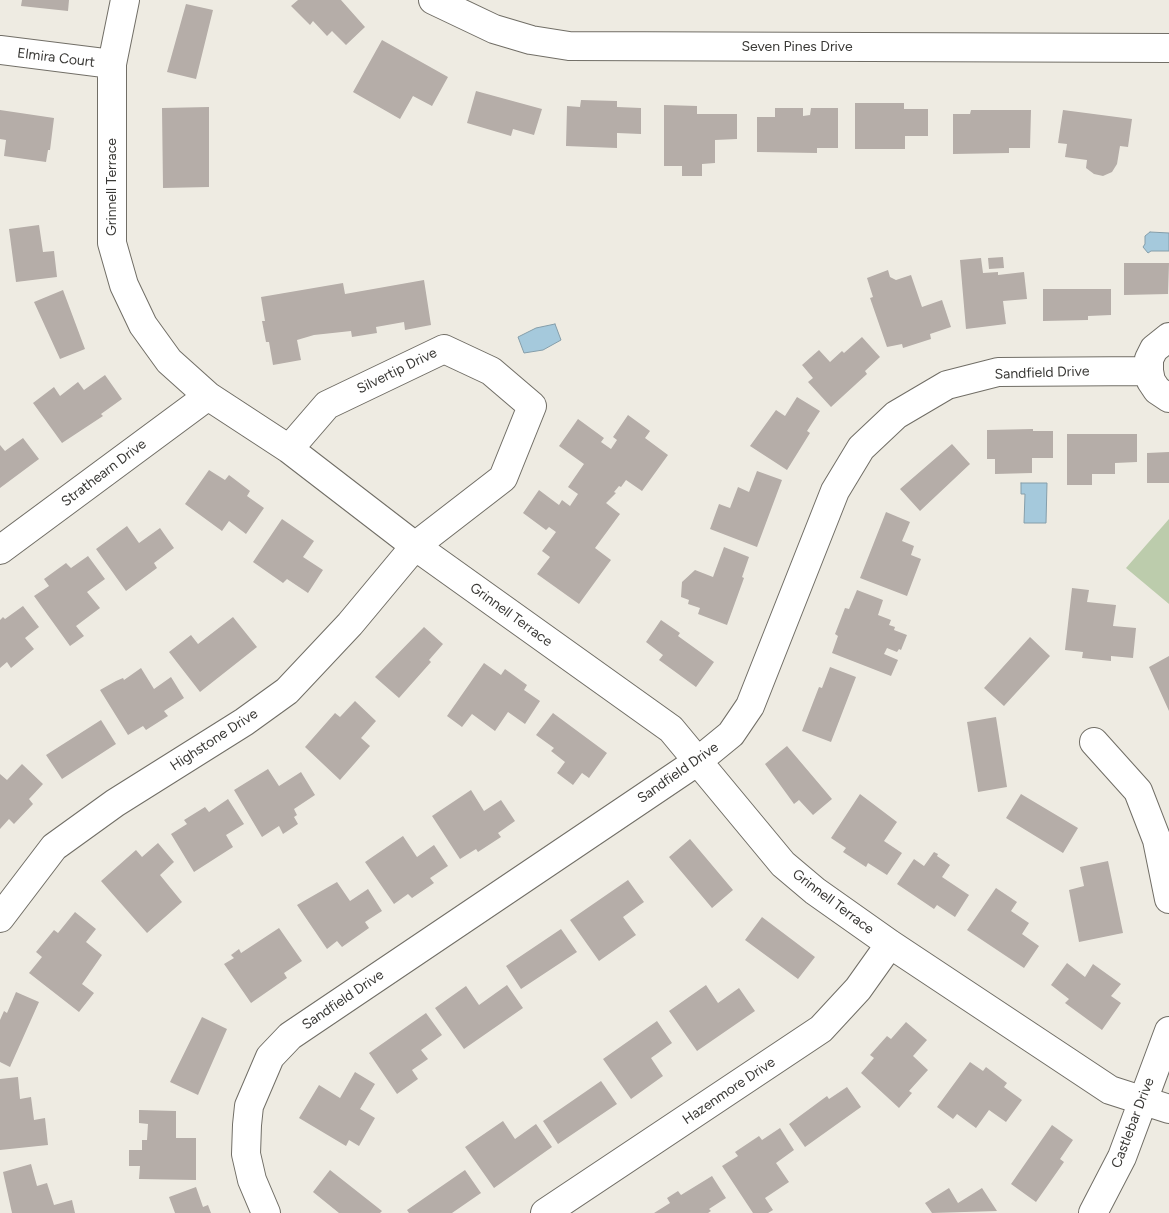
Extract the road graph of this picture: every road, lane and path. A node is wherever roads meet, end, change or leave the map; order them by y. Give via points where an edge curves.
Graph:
1 (126, 0) edge
2 (433, 0) edge
3 (1169, 48) edge
4 (0, 50) edge
5 (112, 64) junction
6 (1169, 337) edge
7 (1148, 371) junction
8 (208, 396) junction
9 (1169, 398) edge
10 (289, 449) junction
11 (415, 546) junction
12 (0, 550) edge
13 (1094, 742) dead end
14 (698, 761) junction
15 (1169, 899) edge
16 (0, 918) edge
17 (890, 944) junction
18 (1169, 1032) edge
19 (1142, 1100) junction
20 (1169, 1109) edge
21 (266, 1213) edge
22 (546, 1213) edge
23 (1093, 1213) edge

1 - 5 street, Grinnell Terrace
2 - 3 street, Seven Pines Drive via 494,29 531,40 569,46
4 - 5 street, Elmira Court
5 - 8 street, Grinnell Terrace via 112,243 124,285 143,325 168,361
6 - 7 street via 1154,348
7 - 9 street via 1157,390
7 - 14 street, Sandfield Drive via 998,372 947,385 896,415 861,448 835,491 750,706 731,734
8 - 10 street, Grinnell Terrace
8 - 12 street, Strathearn Drive
10 - 11 street, Grinnell Terrace
10 - 11 street, Silvertip Drive via 327,405 444,349 491,371 532,406 503,478
11 - 14 street, Grinnell Terrace via 671,728
11 - 16 street, Highstone Drive via 350,624 287,691 244,722 115,803 54,847
13 - 15 street via 1138,791 1157,840
14 - 17 street, Grinnell Terrace via 783,864
14 - 21 street, Sandfield Drive via 290,1036 270,1057 249,1106 246,1154 252,1180
17 - 19 street, Grinnell Terrace via 1110,1090
17 - 22 street, Hazenmore Drive via 858,989 821,1029
18 - 19 street, Castlebar Drive
19 - 20 street, Grinnell Terrace
19 - 23 street, Castlebar Drive via 1122,1156

